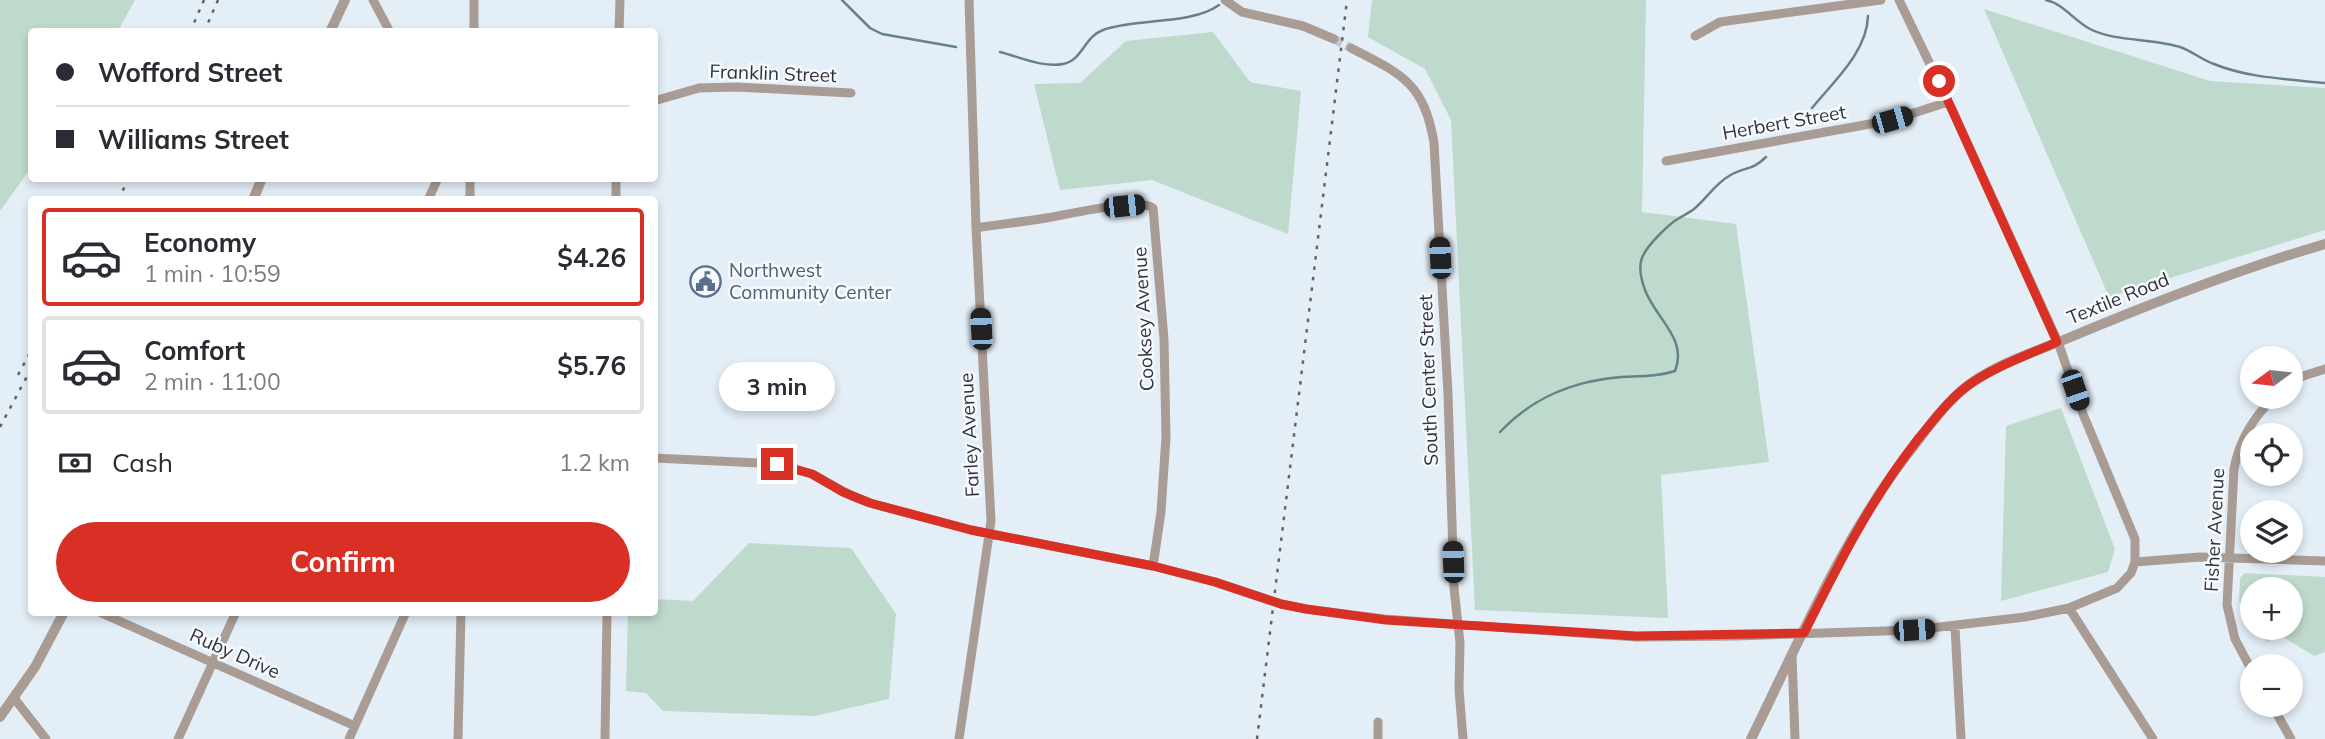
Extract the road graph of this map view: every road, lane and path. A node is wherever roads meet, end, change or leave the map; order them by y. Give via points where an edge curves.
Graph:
1 (345, 0) edge
2 (373, 0) edge
3 (474, 0) edge
4 (620, 0) edge
5 (970, 0) edge
6 (1225, 0) edge
7 (1881, 0) edge
8 (1899, 0) edge
9 (332, 28) edge
10 (388, 28) edge
11 (474, 28) edge
12 (619, 28) edge
13 (1695, 36) dead end
14 (1334, 39) tunnel mouth
15 (1351, 48) tunnel mouth
16 (851, 93) dead end
17 (658, 100) edge
18 (1948, 102) junction
19 (1666, 162) dead end
20 (976, 228) junction
21 (2325, 244) edge
22 (2057, 342) junction
23 (2325, 369) edge
24 (2303, 376) edge
25 (2263, 410) edge
26 (658, 458) edge
27 (990, 534) junction
28 (2229, 558) junction
29 (2325, 561) edge
30 (2135, 562) junction
31 (1153, 566) junction
32 (2069, 608) junction
33 (62, 616) edge
34 (108, 616) edge
35 (234, 616) edge
36 (404, 616) edge
37 (461, 616) edge
38 (607, 616) edge
39 (1458, 624) junction
40 (1955, 627) junction
41 (1804, 633) junction
42 (2243, 654) edge
43 (1792, 656) junction
44 (212, 662) junction
45 (14, 698) junction
46 (0, 717) edge
47 (2279, 717) edge
48 (1378, 722) dead end
49 (355, 726) junction
50 (46, 739) edge
51 (178, 739) edge
52 (349, 739) edge
53 (458, 739) edge
54 (605, 739) edge
55 (959, 739) edge
56 (1378, 739) edge
57 (1463, 739) edge
58 (1751, 739) edge
59 (1796, 739) edge
60 (1961, 739) edge
61 (2153, 739) edge
62 (2291, 739) edge

1 - 9 street
2 - 10 street
3 - 11 street
4 - 12 street
5 - 20 street, Farley Avenue
6 - 14 street via 1242,12 1303,26
7 - 13 street via 1720,22
8 - 18 street
15 - 39 street, South Center Street via 1408,81 1426,107 1431,124
16 - 17 street, Franklin Street via 699,88
18 - 19 street, Herbert Street via 1892,120
18 - 22 street
20 - 27 street, Farley Avenue
20 - 31 street, Cooksey Avenue via 1085,210 1143,204 1153,208 1164,339 1166,438
21 - 22 street, Textile Road via 2216,278
22 - 30 street via 2135,539
22 - 41 street, Textile Road via 1972,383 1934,419 1864,517
23 - 24 street
25 - 28 street, Fisher Avenue via 2238,450
26 - 27 street via 777,464 812,474 861,500
27 - 31 street
27 - 55 street, Farley Avenue
28 - 29 street
28 - 30 street
28 - 42 street, Fisher Avenue via 2230,622
30 - 32 street via 2117,588
31 - 39 street via 1306,609
32 - 40 street
32 - 61 street
33 - 45 street
34 - 44 street, Ruby Drive
35 - 44 street
36 - 49 street
37 - 53 street
38 - 54 street
39 - 41 street via 1636,636
39 - 57 street, South Center Street
40 - 41 street
40 - 60 street
41 - 43 street, Textile Road
43 - 58 street, Textile Road
43 - 59 street
44 - 49 street, Ruby Drive
44 - 51 street
45 - 46 street
45 - 50 street
47 - 62 street
48 - 56 street
49 - 52 street

